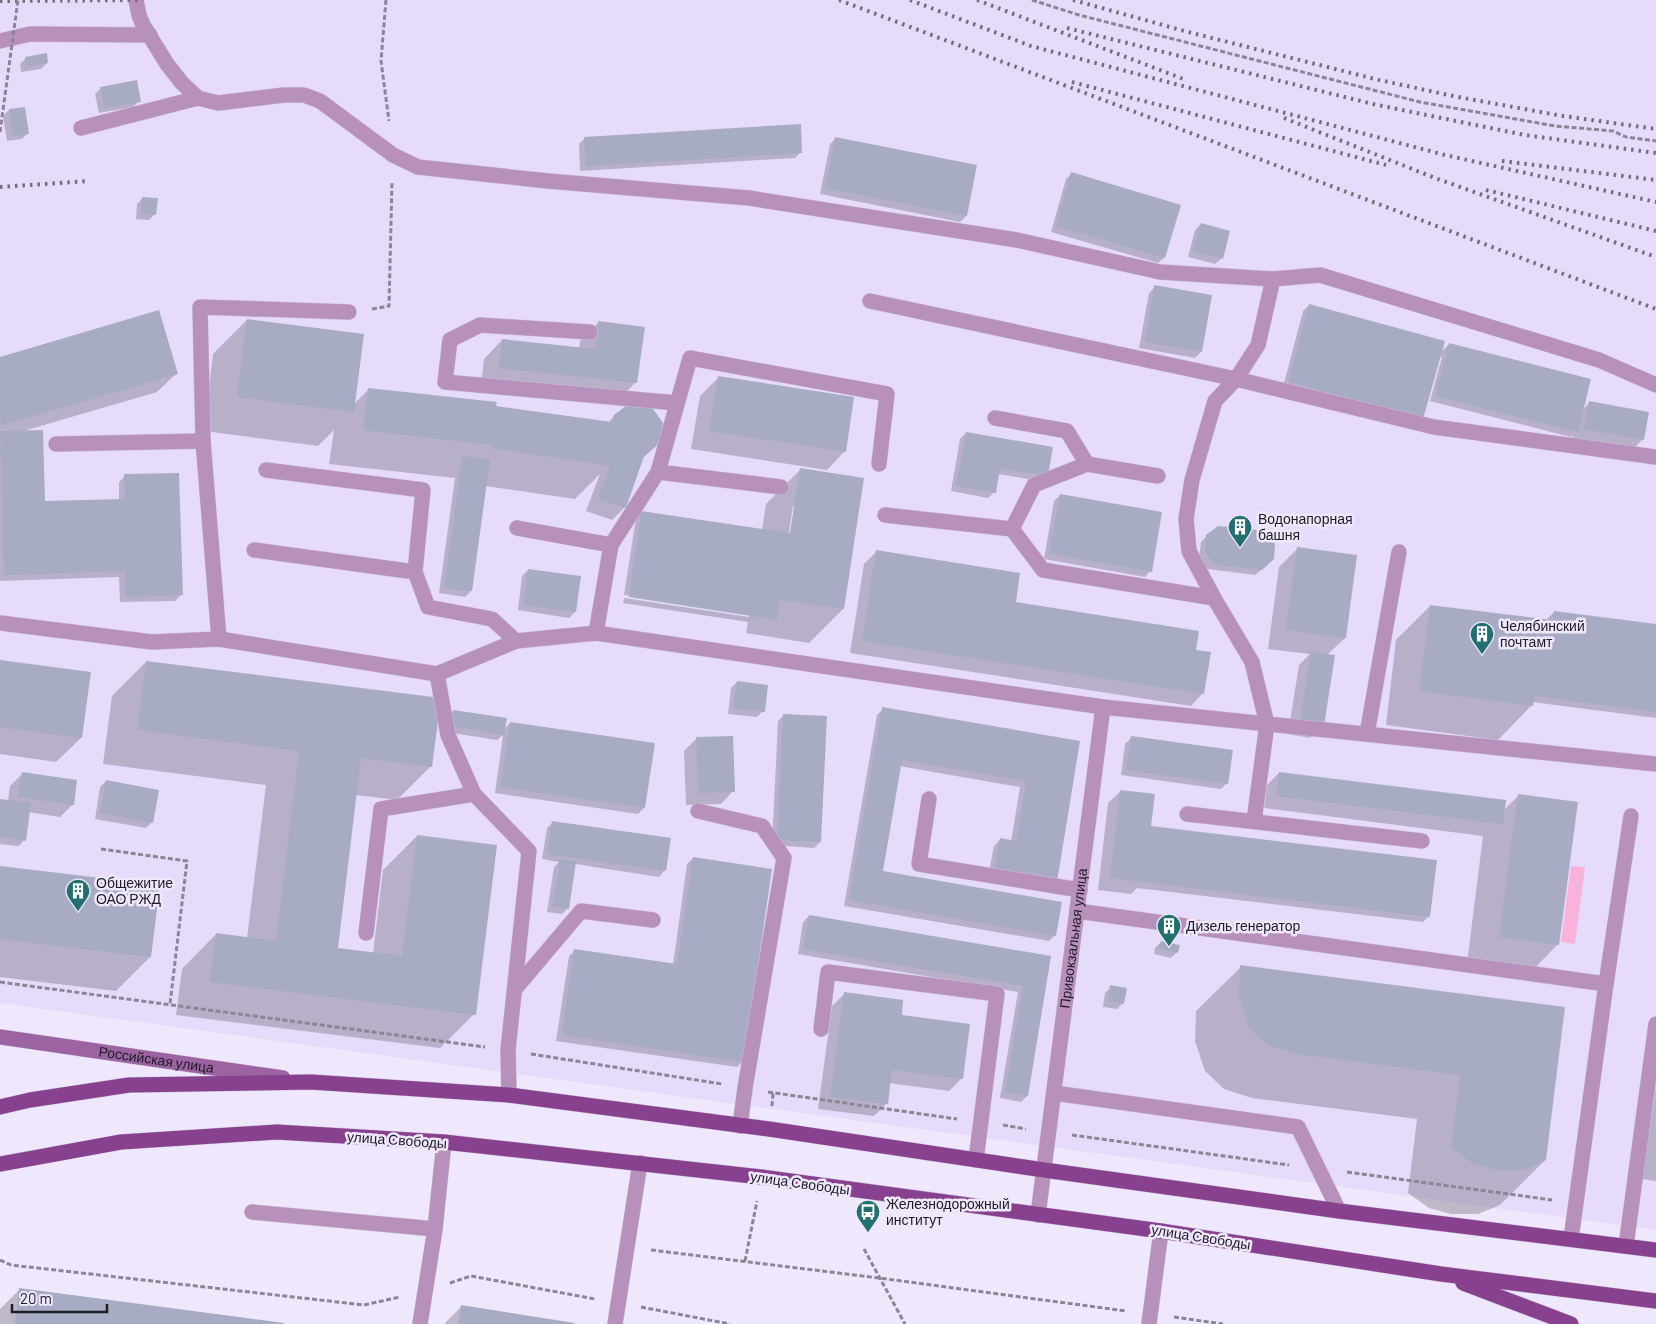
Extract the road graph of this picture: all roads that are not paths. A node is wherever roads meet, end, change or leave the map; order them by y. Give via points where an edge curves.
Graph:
1 (136, 0) edge
2 (150, 35) junction
3 (0, 41) edge
4 (198, 98) junction
5 (81, 128) dead end
6 (1273, 279) junction
7 (870, 301) dead end
8 (349, 312) road end
9 (590, 332) dead end
10 (1236, 379) junction
11 (1656, 385) edge
12 (677, 403) junction
13 (995, 418) dead end
14 (203, 441) junction
15 (56, 444) dead end
16 (1656, 458) edge
17 (878, 464) dead end
18 (1088, 464) junction
19 (266, 470) dead end
20 (658, 472) junction
21 (1158, 476) dead end
22 (781, 488) dead end
23 (886, 515) dead end
24 (517, 528) dead end
25 (1012, 529) junction
26 (611, 544) junction
27 (254, 550) dead end
28 (1399, 552) dead end
29 (415, 572) junction
30 (1214, 598) junction
31 (0, 623) edge
32 (596, 633) junction
33 (219, 639) junction
34 (516, 641) junction
35 (437, 674) junction
36 (1103, 707) junction
37 (1267, 724) junction
38 (1366, 734) junction
39 (1656, 764) edge
40 (474, 794) junction
41 (929, 799) dead end
42 (698, 811) dead end
43 (1187, 814) dead end
44 (1631, 816) dead end
45 (1254, 821) junction
46 (1422, 841) dead end
47 (1080, 890) junction
48 (1077, 911) junction
49 (653, 920) dead end
50 (366, 933) dead end
51 (1606, 984) junction
52 (515, 989) junction
53 (1656, 1024) edge
54 (821, 1029) dead end
55 (0, 1037) edge
56 (312, 1082) junction
57 (1054, 1093) junction
58 (509, 1095) junction
59 (0, 1106) edge
60 (740, 1126) junction
61 (444, 1142) junction
62 (976, 1160) junction
63 (640, 1163) junction
64 (0, 1164) edge
65 (1044, 1170) junction
66 (1339, 1211) junction
67 (252, 1212) dead end
68 (1038, 1215) junction
69 (435, 1229) junction
70 (1161, 1231) junction
71 (1571, 1239) junction
72 (1626, 1246) junction
73 (1656, 1250) edge
74 (1441, 1274) junction
75 (1656, 1301) edge
76 (1149, 1319) edge
77 (420, 1324) edge
78 (615, 1324) edge
79 (1572, 1324) edge

1 - 2 lane via 139,15
2 - 3 lane via 30,34
2 - 4 lane via 182,83
4 - 5 lane
4 - 6 lane via 218,103 304,95 320,101 393,154 418,167 749,198 1017,240 1160,272
6 - 10 lane via 1258,346
6 - 11 lane via 1320,275 1599,360
7 - 10 lane
8 - 14 lane via 200,307
9 - 12 lane via 480,325 450,340 445,382
10 - 16 lane via 1434,427
10 - 30 lane via 1215,401 1192,480 1186,519 1189,550
12 - 17 lane via 690,358 887,394
12 - 20 lane
13 - 18 lane via 1066,431
14 - 15 lane
14 - 33 lane
18 - 21 lane
18 - 25 lane via 1034,485
19 - 29 lane via 423,490
20 - 22 lane
20 - 26 lane
23 - 25 lane
24 - 26 lane
25 - 30 lane via 1043,570
26 - 32 lane
27 - 29 lane
28 - 38 lane
29 - 34 lane via 428,607 492,618
30 - 37 lane via 1252,662
31 - 33 lane via 152,642
32 - 34 lane
32 - 36 lane
33 - 35 lane
34 - 35 lane
35 - 40 lane via 448,735
36 - 37 lane
36 - 47 lane, Привокзальная улица
37 - 38 lane
37 - 45 lane
38 - 39 lane
40 - 50 lane via 381,809
40 - 52 lane via 529,851
41 - 47 lane via 919,864
42 - 60 lane via 762,826 784,858
43 - 45 lane
44 - 51 lane
45 - 46 lane
47 - 48 lane, Привокзальная улица
48 - 51 lane
48 - 57 lane, Привокзальная улица
49 - 52 lane via 581,911
51 - 71 lane
52 - 58 lane via 508,1050
53 - 72 lane
54 - 62 lane via 828,972 997,994
55 - 56 main road, Российская улица
56 - 58 main road
56 - 59 main road via 128,1085
57 - 65 lane, Привокзальная улица
57 - 66 lane via 1298,1127
58 - 60 main road
60 - 62 main road
61 - 63 main road, улица Свободы
61 - 64 main road, улица Свободы via 277,1132 121,1142
61 - 69 lane
62 - 65 main road
63 - 68 main road, улица Свободы
63 - 78 lane
65 - 66 main road
65 - 68 lane, Привокзальная улица
66 - 71 main road
67 - 69 lane
68 - 70 main road, улица Свободы
69 - 77 lane
70 - 74 main road, улица Свободы
70 - 76 lane
71 - 72 main road
72 - 73 main road
74 - 75 main road, улица Свободы
74 - 79 main road

